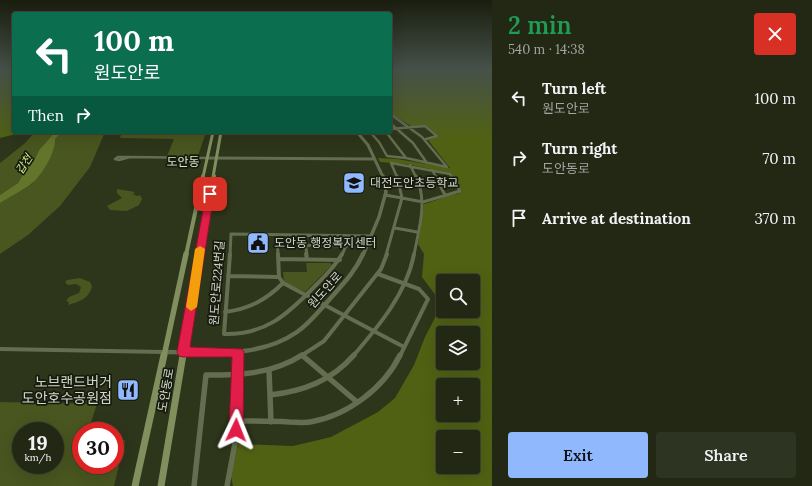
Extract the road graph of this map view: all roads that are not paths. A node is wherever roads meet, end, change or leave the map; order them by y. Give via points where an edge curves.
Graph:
1 (392, 115) edge
2 (392, 124) edge
3 (412, 127) junction
4 (392, 129) edge
5 (398, 129) junction
6 (212, 134) edge
7 (221, 134) edge
8 (360, 134) edge
9 (372, 134) edge
10 (388, 134) edge
11 (426, 139) junction
12 (131, 157) junction
13 (207, 158) junction
14 (216, 158) junction
15 (406, 158) junction
16 (374, 159) junction
17 (427, 163) junction
18 (410, 165) junction
19 (432, 170) junction
20 (398, 179) junction
21 (419, 181) junction
22 (439, 183) junction
23 (385, 195) junction
24 (445, 195) junction
25 (402, 198) junction
26 (424, 202) junction
27 (395, 228) junction
28 (417, 232) junction
29 (277, 235) junction
30 (304, 235) junction
31 (350, 236) junction
32 (372, 236) junction
33 (305, 245) junction
34 (347, 246) junction
35 (279, 259) junction
36 (307, 260) junction
37 (340, 260) junction
38 (378, 274) junction
39 (228, 276) junction
40 (279, 277) junction
41 (283, 283) junction
42 (404, 284) junction
43 (307, 295) junction
44 (325, 304) junction
45 (225, 312) junction
46 (345, 315) junction
47 (373, 331) junction
48 (404, 347) junction
49 (0, 348) edge
50 (164, 352) junction
51 (183, 352) junction
52 (238, 352) junction
53 (303, 356) junction
54 (269, 370) junction
55 (238, 375) junction
56 (328, 377) junction
57 (270, 395) junction
58 (357, 402) junction
59 (237, 421) junction
60 (271, 422) junction
61 (135, 486) edge
62 (161, 486) edge
63 (194, 486) edge
64 (227, 486) edge

1 - 3 street
2 - 5 street
3 - 5 street
3 - 11 street
3 - 11 street via 425,126 437,136
4 - 5 street
5 - 17 street via 413,143
6 - 13 main road, 도안동로
7 - 14 main road, 도안동로
8 - 16 street, 원도안로
9 - 15 street via 387,156
10 - 15 street
11 - 17 street via 447,167
12 - 12 street via 118,157 115,159 120,160
12 - 13 street
13 - 14 street
13 - 50 main road, 도안동로
14 - 16 street
14 - 51 main road, 도안동로
15 - 17 street
16 - 23 street, 원도안로 via 385,185
18 - 19 street
18 - 20 street via 391,163
18 - 21 street
19 - 22 street
19 - 24 street via 450,174 460,188 458,192
20 - 21 street
20 - 25 street
21 - 22 street
21 - 26 street
22 - 24 street
23 - 25 street
23 - 32 street, 원도안로
24 - 26 street
25 - 26 street
25 - 27 street
26 - 28 street
27 - 28 street
27 - 38 street
28 - 42 street via 414,256
29 - 30 street, 원도안로224번길
29 - 35 street
29 - 39 street, 원도안로224번길 via 231,234
30 - 31 street, 원도안로224번길
30 - 33 street
31 - 32 street, 원도안로224번길
31 - 34 street
32 - 44 street, 원도안로 via 357,268
33 - 34 street
33 - 36 street
34 - 37 street
35 - 36 street
35 - 40 street
36 - 37 street
37 - 43 street
38 - 42 street
38 - 46 street
39 - 40 street
39 - 45 street, 원도안로224번길
40 - 41 street
41 - 43 street
41 - 45 street via 259,303
42 - 47 street
42 - 48 street via 422,291 428,299
43 - 44 street
43 - 45 street, 원도안로224번길 via 274,324 246,333 224,334
44 - 46 street
44 - 52 street, 원도안로 via 311,320 287,338 259,349
46 - 47 street
46 - 53 street via 324,341
47 - 48 street
47 - 56 street via 353,357
48 - 58 street via 384,382
49 - 50 street, 도안동로
50 - 51 street, 원도안로
50 - 61 main road, 도안동로
51 - 52 street, 원도안로
51 - 62 main road, 도안동로
52 - 55 street
53 - 54 street
53 - 56 street
54 - 55 street
54 - 57 street
55 - 59 street
55 - 63 street via 206,375
56 - 57 street via 311,388 289,394
56 - 58 street
57 - 60 street
58 - 60 street via 323,419 310,422
59 - 60 street
59 - 64 street

